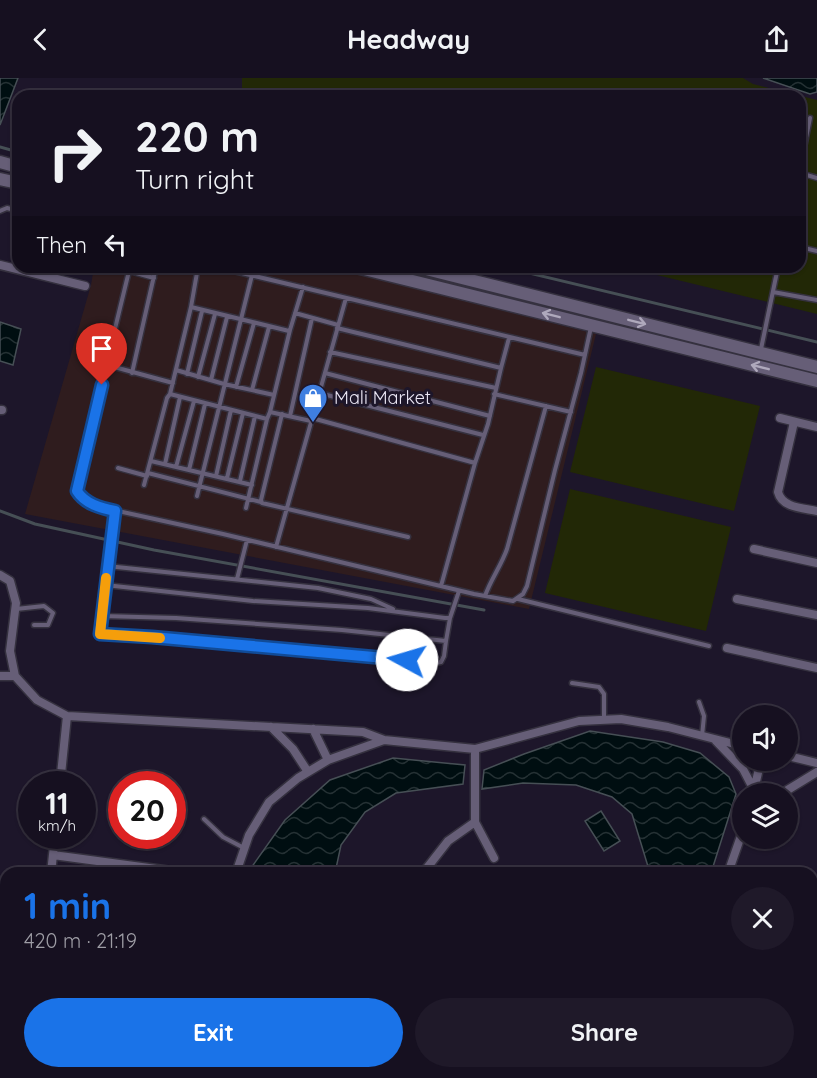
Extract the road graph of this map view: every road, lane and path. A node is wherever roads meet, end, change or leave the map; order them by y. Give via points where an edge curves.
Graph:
1 (810, 118) dead end
2 (806, 138) edge
3 (32, 273) edge
4 (128, 273) edge
5 (140, 273) edge
6 (155, 273) edge
7 (197, 273) edge
8 (243, 273) edge
9 (380, 273) edge
10 (442, 273) edge
11 (777, 273) edge
12 (252, 275) junction
13 (154, 278) junction
14 (85, 286) dead end
15 (303, 287) junction
16 (773, 292) junction
17 (345, 298) junction
18 (817, 300) edge
19 (191, 308) junction
20 (202, 311) junction
21 (296, 313) junction
22 (215, 314) junction
23 (227, 317) junction
24 (312, 318) junction
25 (241, 320) junction
26 (254, 323) junction
27 (591, 325) junction
28 (269, 327) junction
29 (337, 327) junction
30 (290, 330) junction
31 (509, 337) junction
32 (330, 352) junction
33 (760, 353) junction
34 (585, 355) junction
35 (107, 365) junction
36 (817, 367) edge
37 (501, 368) junction
38 (176, 370) junction
39 (132, 373) junction
40 (325, 373) junction
41 (187, 374) junction
42 (198, 377) junction
43 (211, 380) junction
44 (817, 381) edge
45 (173, 382) junction
46 (224, 384) junction
47 (236, 387) junction
48 (496, 388) junction
49 (252, 390) junction
50 (319, 393) junction
51 (170, 394) junction
52 (494, 394) junction
53 (274, 395) junction
54 (180, 397) junction
55 (194, 401) junction
56 (205, 404) junction
57 (546, 406) junction
58 (219, 407) junction
59 (231, 410) junction
60 (270, 412) junction
61 (571, 412) junction
62 (243, 413) junction
63 (282, 414) junction
64 (255, 416) junction
65 (291, 416) junction
66 (489, 416) junction
67 (780, 418) dead end
68 (267, 419) junction
69 (311, 420) junction
70 (794, 422) junction
71 (817, 427) edge
72 (483, 435) junction
73 (151, 461) junction
74 (475, 463) junction
75 (165, 464) junction
76 (176, 467) junction
77 (118, 468) dead end
78 (189, 470) junction
79 (202, 473) junction
80 (147, 474) junction
81 (216, 476) junction
82 (227, 478) junction
83 (240, 481) junction
84 (144, 485) dead end
85 (252, 485) junction
86 (199, 486) junction
87 (197, 496) dead end
88 (249, 499) junction
89 (262, 502) junction
90 (246, 508) dead end
91 (286, 509) junction
92 (115, 511) junction
93 (817, 512) edge
94 (408, 537) dead end
95 (247, 540) junction
96 (276, 547) junction
97 (754, 549) dead end
98 (817, 563) edge
99 (107, 566) junction
100 (0, 575) edge
101 (237, 579) junction
102 (105, 585) junction
103 (441, 586) junction
104 (459, 591) junction
105 (485, 596) junction
106 (519, 599) junction
107 (737, 599) dead end
108 (15, 609) junction
109 (397, 611) junction
110 (817, 615) edge
111 (102, 616) junction
112 (450, 618) junction
113 (34, 625) dead end
114 (446, 641) junction
115 (709, 646) dead end
116 (727, 648) dead end
117 (817, 668) edge
118 (0, 676) edge
119 (15, 676) junction
120 (572, 683) dead end
121 (699, 702) dead end
122 (67, 716) junction
123 (604, 720) junction
124 (272, 727) junction
125 (313, 729) junction
126 (701, 736) junction
127 (384, 740) junction
128 (716, 741) junction
129 (732, 744) edge
130 (475, 749) junction
131 (798, 758) edge
132 (328, 760) junction
133 (817, 763) edge
134 (61, 771) edge
135 (308, 772) junction
136 (817, 772) edge
137 (749, 783) edge
138 (798, 784) edge
139 (204, 819) dead end
140 (475, 822) junction
141 (244, 848) junction
142 (54, 849) edge
143 (736, 849) edge
144 (53, 855) junction
145 (494, 858) dead end
146 (52, 867) edge
147 (142, 867) edge
148 (238, 867) edge
149 (428, 867) edge
150 (730, 867) edge

1 - 2 lane
3 - 14 street
4 - 35 lane
5 - 13 lane
6 - 13 lane
7 - 19 lane
8 - 12 lane
27 -> 9 main road
10 -> 33 main road
11 - 16 lane
12 - 15 lane
12 - 25 lane
13 - 39 lane
15 - 17 lane
15 - 21 lane
16 - 18 lane
16 - 33 lane
17 - 29 lane
17 - 31 lane
19 - 20 lane
19 - 38 lane
20 - 22 lane
20 - 41 lane
21 - 24 lane
21 - 30 lane
22 - 23 lane
22 - 42 lane
23 - 25 lane
23 - 43 lane
24 - 29 lane
24 - 65 lane
25 - 26 lane
25 - 46 lane
26 - 28 lane
26 - 47 lane
27 - 34 lane
44 -> 27 main road
28 - 30 lane
28 - 49 lane
29 - 32 lane
29 - 37 lane
30 - 53 lane
31 - 34 lane
31 - 37 lane
32 - 40 lane
32 - 48 lane
33 - 36 main road
34 - 61 lane
35 - 39 lane
35 - 92 lane via 77,491 92,504
37 - 48 lane
38 - 41 lane
38 - 45 lane
39 - 45 lane
40 - 50 lane
40 - 66 lane
41 - 42 lane
42 - 43 lane
43 - 46 lane
45 - 51 lane
46 - 47 lane
46 - 58 lane
47 - 49 lane
48 - 52 lane
49 - 53 lane
50 - 69 lane
50 - 72 lane
51 - 54 lane
51 - 73 lane
52 - 57 lane
52 - 66 lane
53 - 60 lane
54 - 55 lane
54 - 75 lane
55 - 56 lane
55 - 76 lane
56 - 58 lane
56 - 78 lane
57 - 61 lane
57 - 105 lane via 507,549
58 - 59 lane
58 - 79 lane
59 - 62 lane
59 - 81 lane
60 - 63 lane
60 - 68 lane
61 - 106 lane via 527,586
62 - 64 lane
62 - 82 lane
63 - 65 lane
63 - 89 lane
64 - 68 lane
64 - 83 lane
65 - 69 lane
66 - 72 lane
67 - 70 street
68 - 85 lane
69 - 74 lane
69 - 91 lane
70 - 71 street
70 - 93 street via 778,496 788,505
72 - 74 lane
73 - 75 lane
73 - 80 lane
74 - 103 lane
75 - 76 lane
76 - 78 lane
77 - 80 lane
78 - 79 lane
79 - 81 lane
79 - 86 lane
80 - 84 lane
80 - 86 lane
81 - 82 lane
82 - 83 lane
83 - 85 lane
85 - 88 lane
86 - 87 lane
86 - 88 lane
88 - 89 lane
88 - 90 lane
89 - 91 lane
91 - 94 lane
91 - 96 lane
92 - 95 lane
92 - 99 lane
95 - 96 lane
95 - 101 lane
96 - 103 lane
97 - 98 street
99 - 101 lane
99 - 102 lane
100 - 108 street via 10,581
101 - 109 lane via 318,588 371,599
102 - 109 lane
102 - 111 lane
103 - 104 lane
104 - 105 lane
104 - 112 lane
105 - 106 lane
106 - 115 lane
107 - 110 street
108 - 113 lane via 44,606 53,613 48,625
108 - 119 street via 10,651
109 - 112 lane
111 - 114 lane via 342,630
111 - 114 lane via 100,634 436,663 444,656
112 - 114 lane
116 - 117 street
118 - 119 street
119 - 122 street via 38,700
120 - 123 lane via 599,687 604,694
121 - 126 lane via 704,716
122 - 124 street
122 - 134 street
123 - 126 street via 621,719
123 - 130 street via 579,722
124 - 125 street
124 - 135 street
125 - 127 street via 363,732
125 - 132 street
126 - 128 street
127 - 130 street
127 - 132 street
128 - 129 street
128 - 137 street via 743,769
130 - 140 street
131 - 133 street
132 - 135 street
135 - 141 street via 269,802
136 - 138 street
139 - 141 lane via 223,837
140 - 145 street
140 - 149 street via 448,841
141 - 148 street
142 - 144 street
143 - 150 street
144 - 146 street
144 - 147 street

